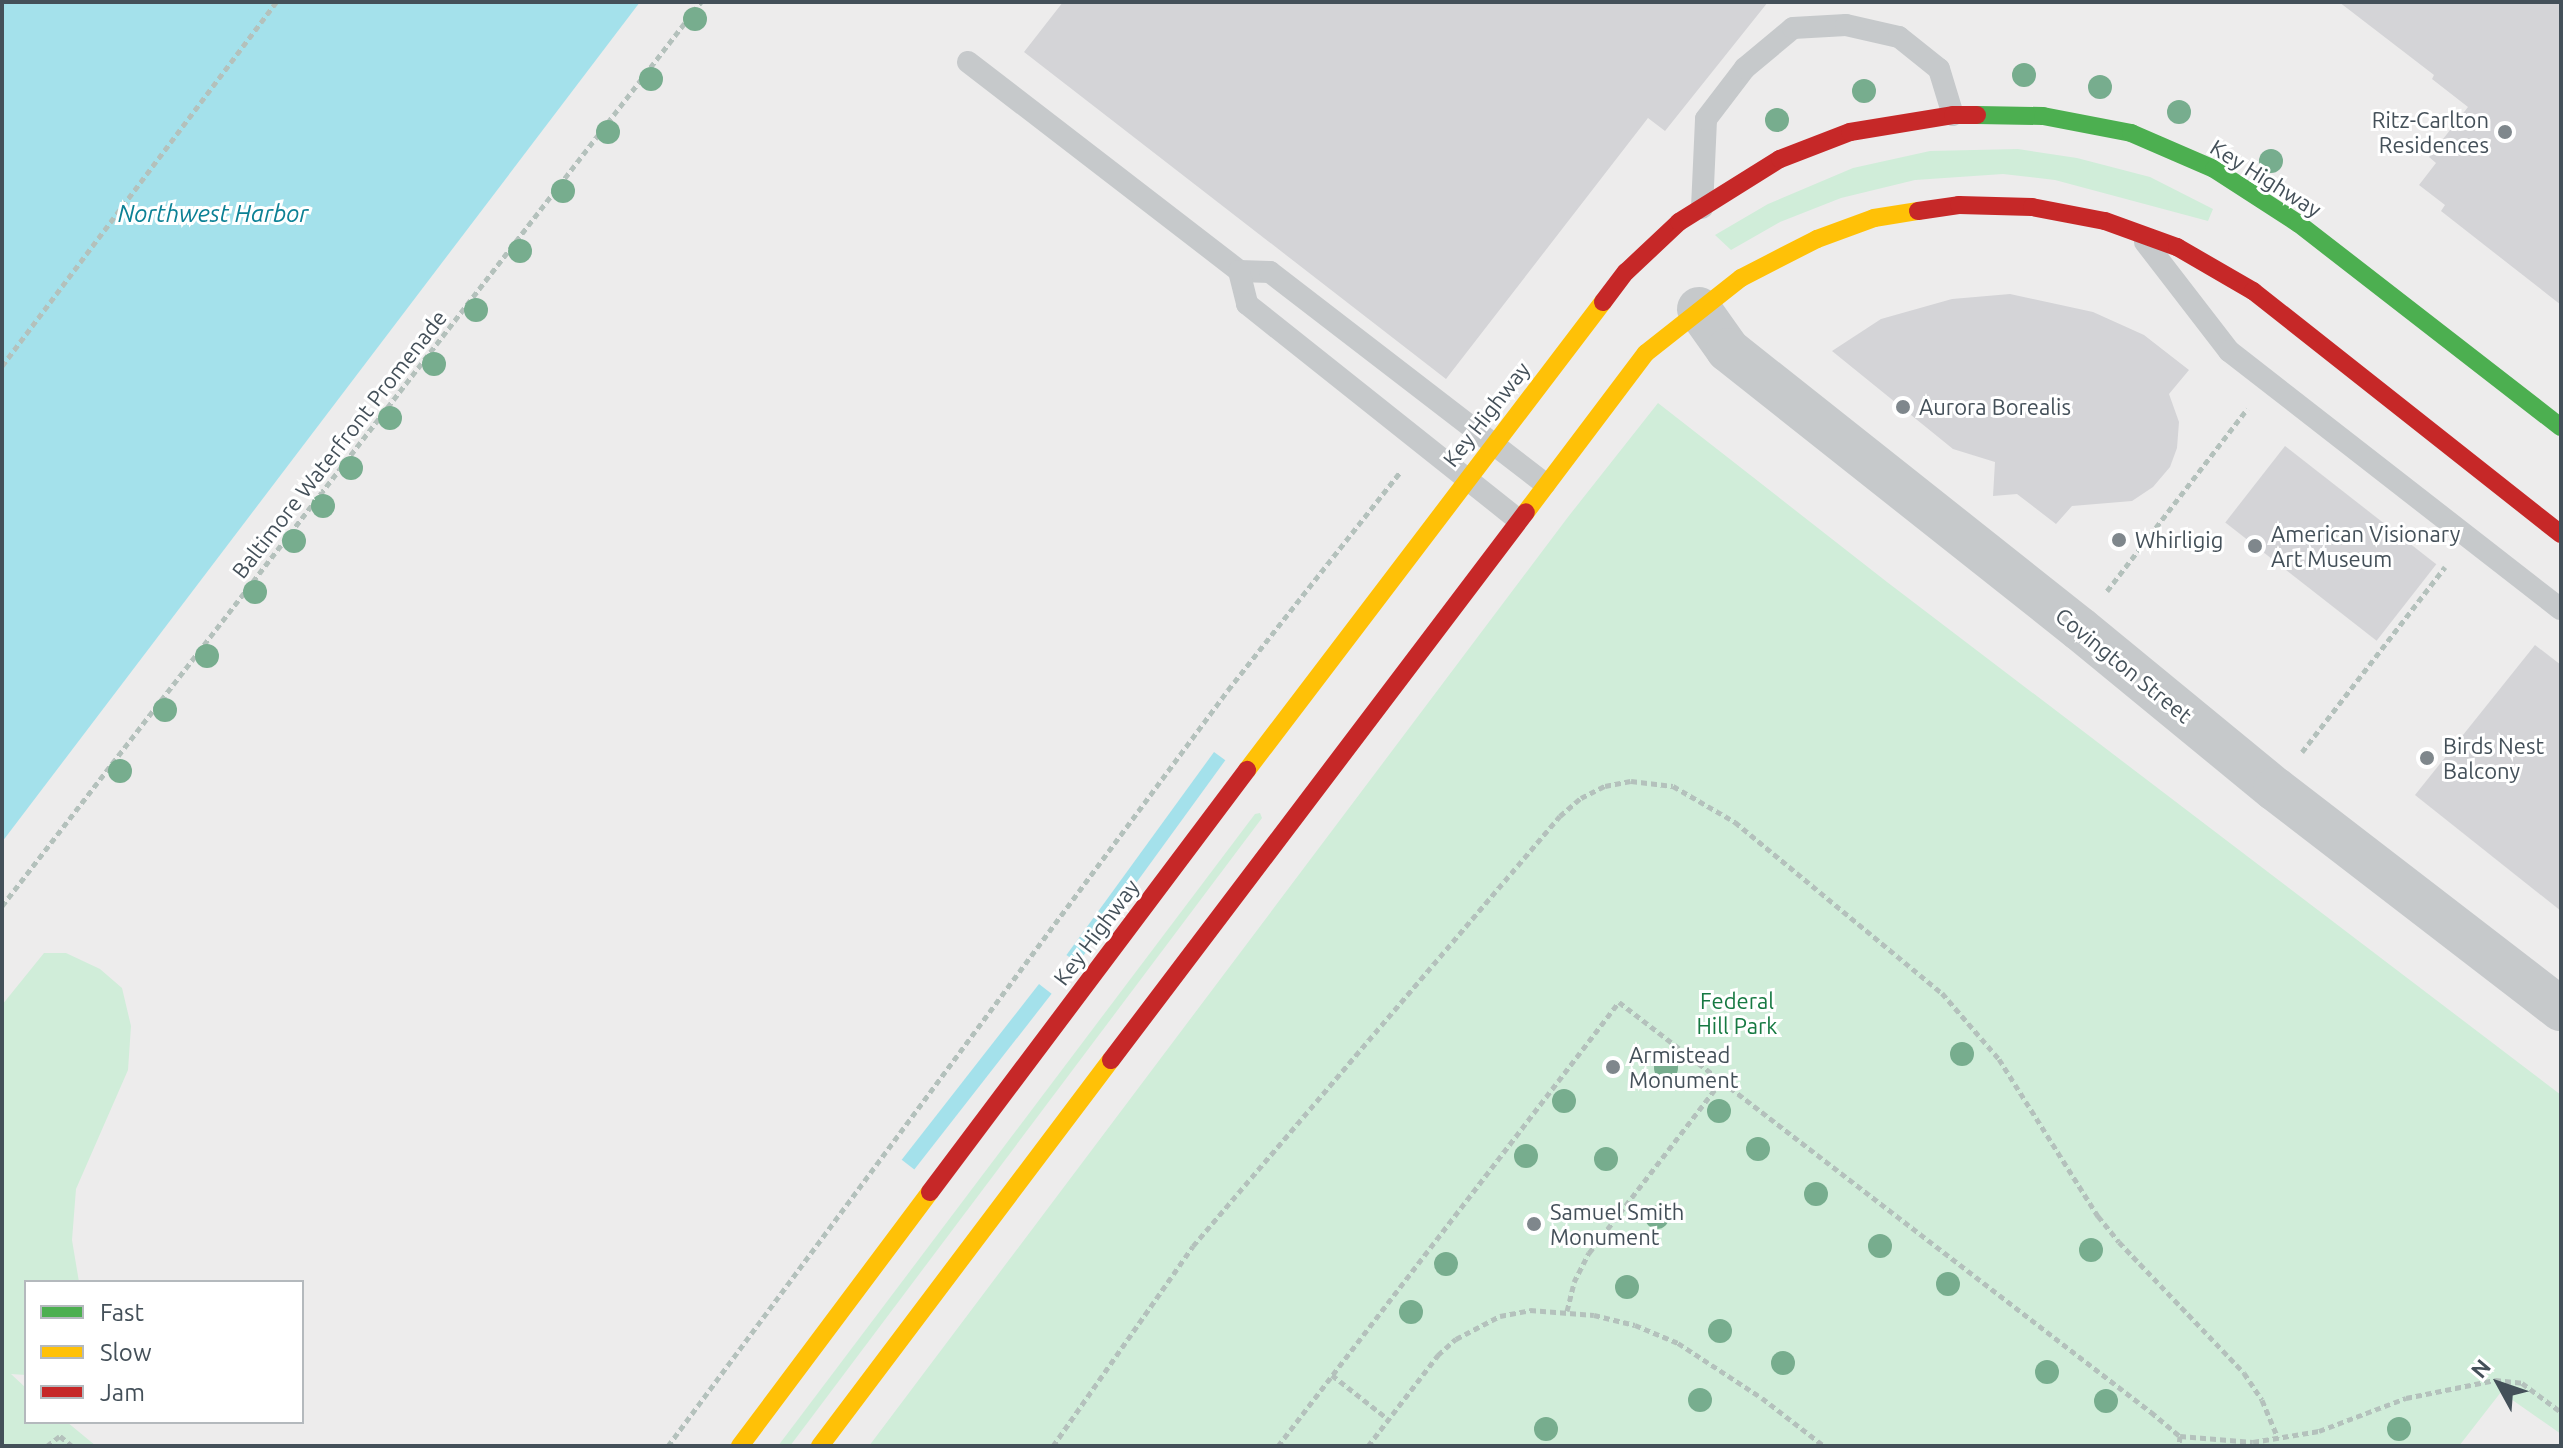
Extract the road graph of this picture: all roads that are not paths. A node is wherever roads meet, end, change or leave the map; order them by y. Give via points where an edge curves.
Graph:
1 (968, 62) dead end
2 (1953, 115) junction
3 (1702, 208) junction
4 (2137, 232) junction
5 (1239, 271) junction
6 (1699, 309) junction
7 (2561, 427) edge
8 (1493, 444) junction
9 (1467, 477) junction
10 (1545, 484) junction
11 (1517, 519) junction
12 (2561, 534) edge
13 (2561, 609) edge
14 (2561, 1009) edge
15 (740, 1446) edge
16 (820, 1446) edge

1 - 5 lane
2 - 3 main road, Key Highway via 1850,132 1780,159
2 - 3 lane via 1939,69 1899,37 1846,25 1793,28 1745,68 1706,119
2 - 7 main road, Key Highway via 2043,116 2131,133 2214,169 2299,224
3 - 8 main road, Key Highway via 1679,222 1626,272
4 - 6 main road via 2032,207 1959,205 1874,218 1817,239 1753,272
4 - 12 main road via 2177,247 2253,291
4 - 13 lane via 2229,351
5 - 8 lane via 1270,272
5 - 9 lane via 1247,304
6 - 10 main road via 1646,353
6 - 14 street, Covington Street via 1728,350 2275,789
8 - 9 main road, Key Highway
8 - 10 lane
9 - 11 lane
9 - 15 main road, Key Highway
10 - 11 main road
11 - 16 main road

